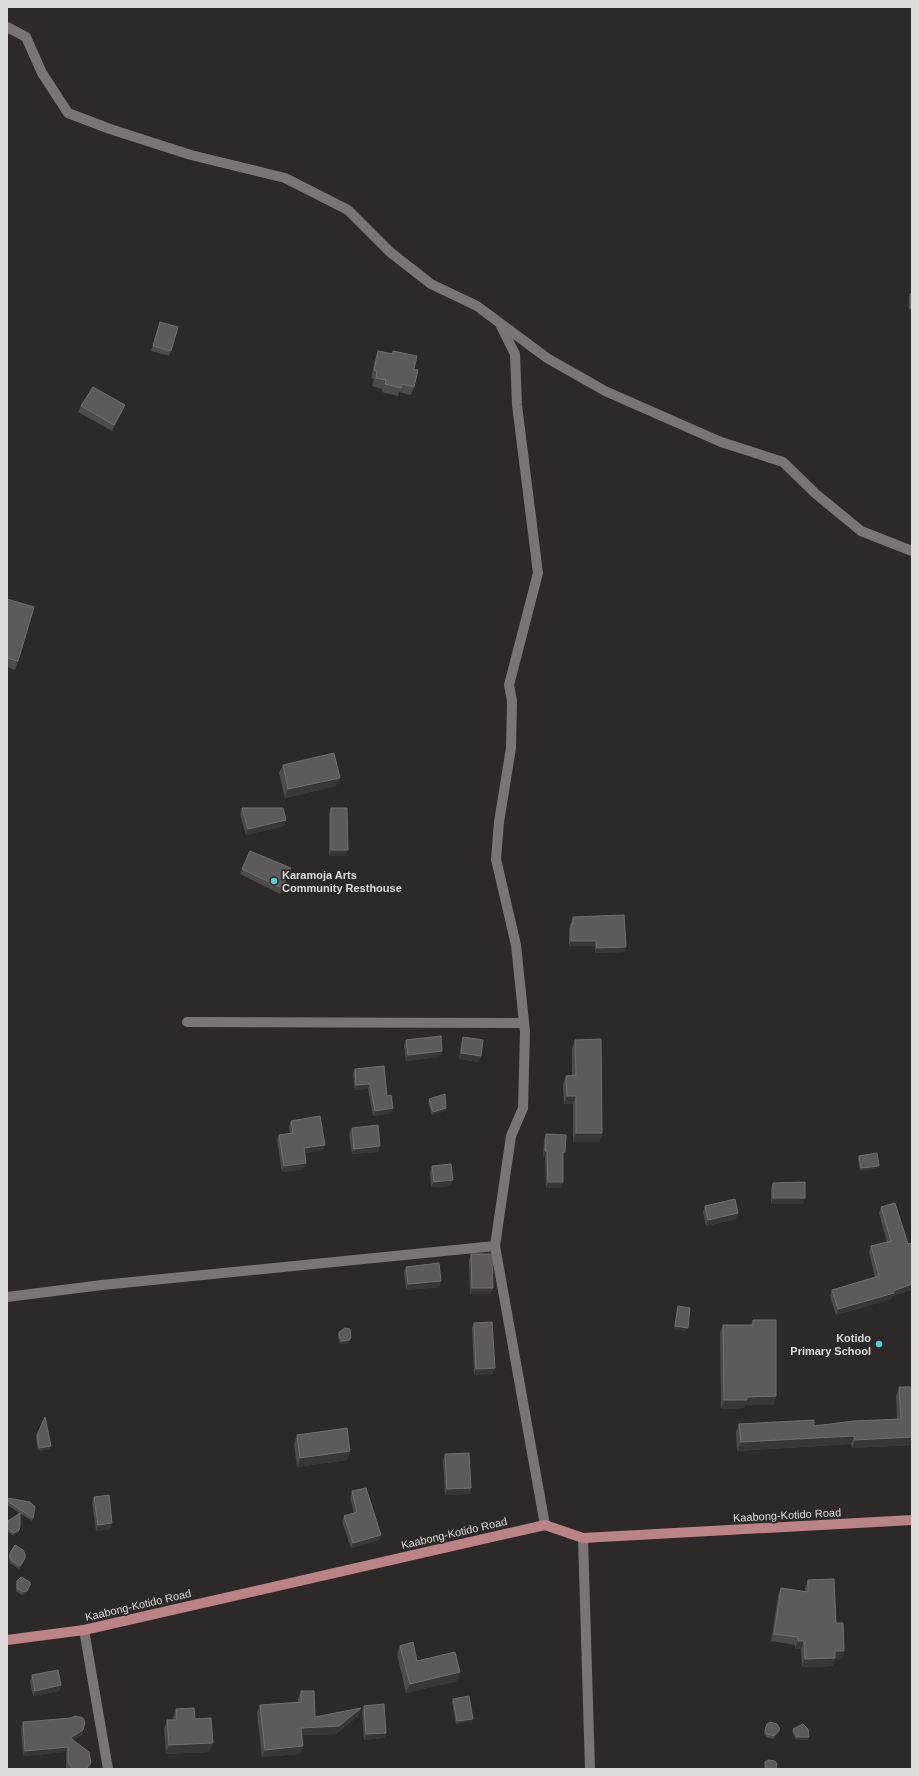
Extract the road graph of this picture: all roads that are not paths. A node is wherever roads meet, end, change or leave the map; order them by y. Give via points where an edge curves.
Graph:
1 (7, 27) edge
2 (500, 324) junction
3 (912, 551) edge
4 (187, 1022) dead end
5 (524, 1023) junction
6 (495, 1246) junction
7 (7, 1297) edge
8 (912, 1520) edge
9 (545, 1525) junction
10 (583, 1538) junction
11 (84, 1630) junction
12 (7, 1640) edge
13 (108, 1769) edge
14 (590, 1769) edge

1 - 2 street via 26,38 42,73 68,113 191,155 285,178 348,210 390,252 431,284 477,306
2 - 3 street via 547,358 605,391 721,442 783,462 816,494 861,531
2 - 5 street via 515,354 517,405 538,573 509,685 512,701 510,748 496,859 516,945
4 - 5 street
5 - 6 street via 523,1108 511,1136
6 - 7 street via 102,1285
6 - 9 street
8 - 10 main road, Kaabong-Kotido Road
9 - 10 main road, Kaabong-Kotido Road
9 - 11 main road, Kaabong-Kotido Road
10 - 14 street
11 - 12 main road, Kaabong-Kotido Road
11 - 13 street

